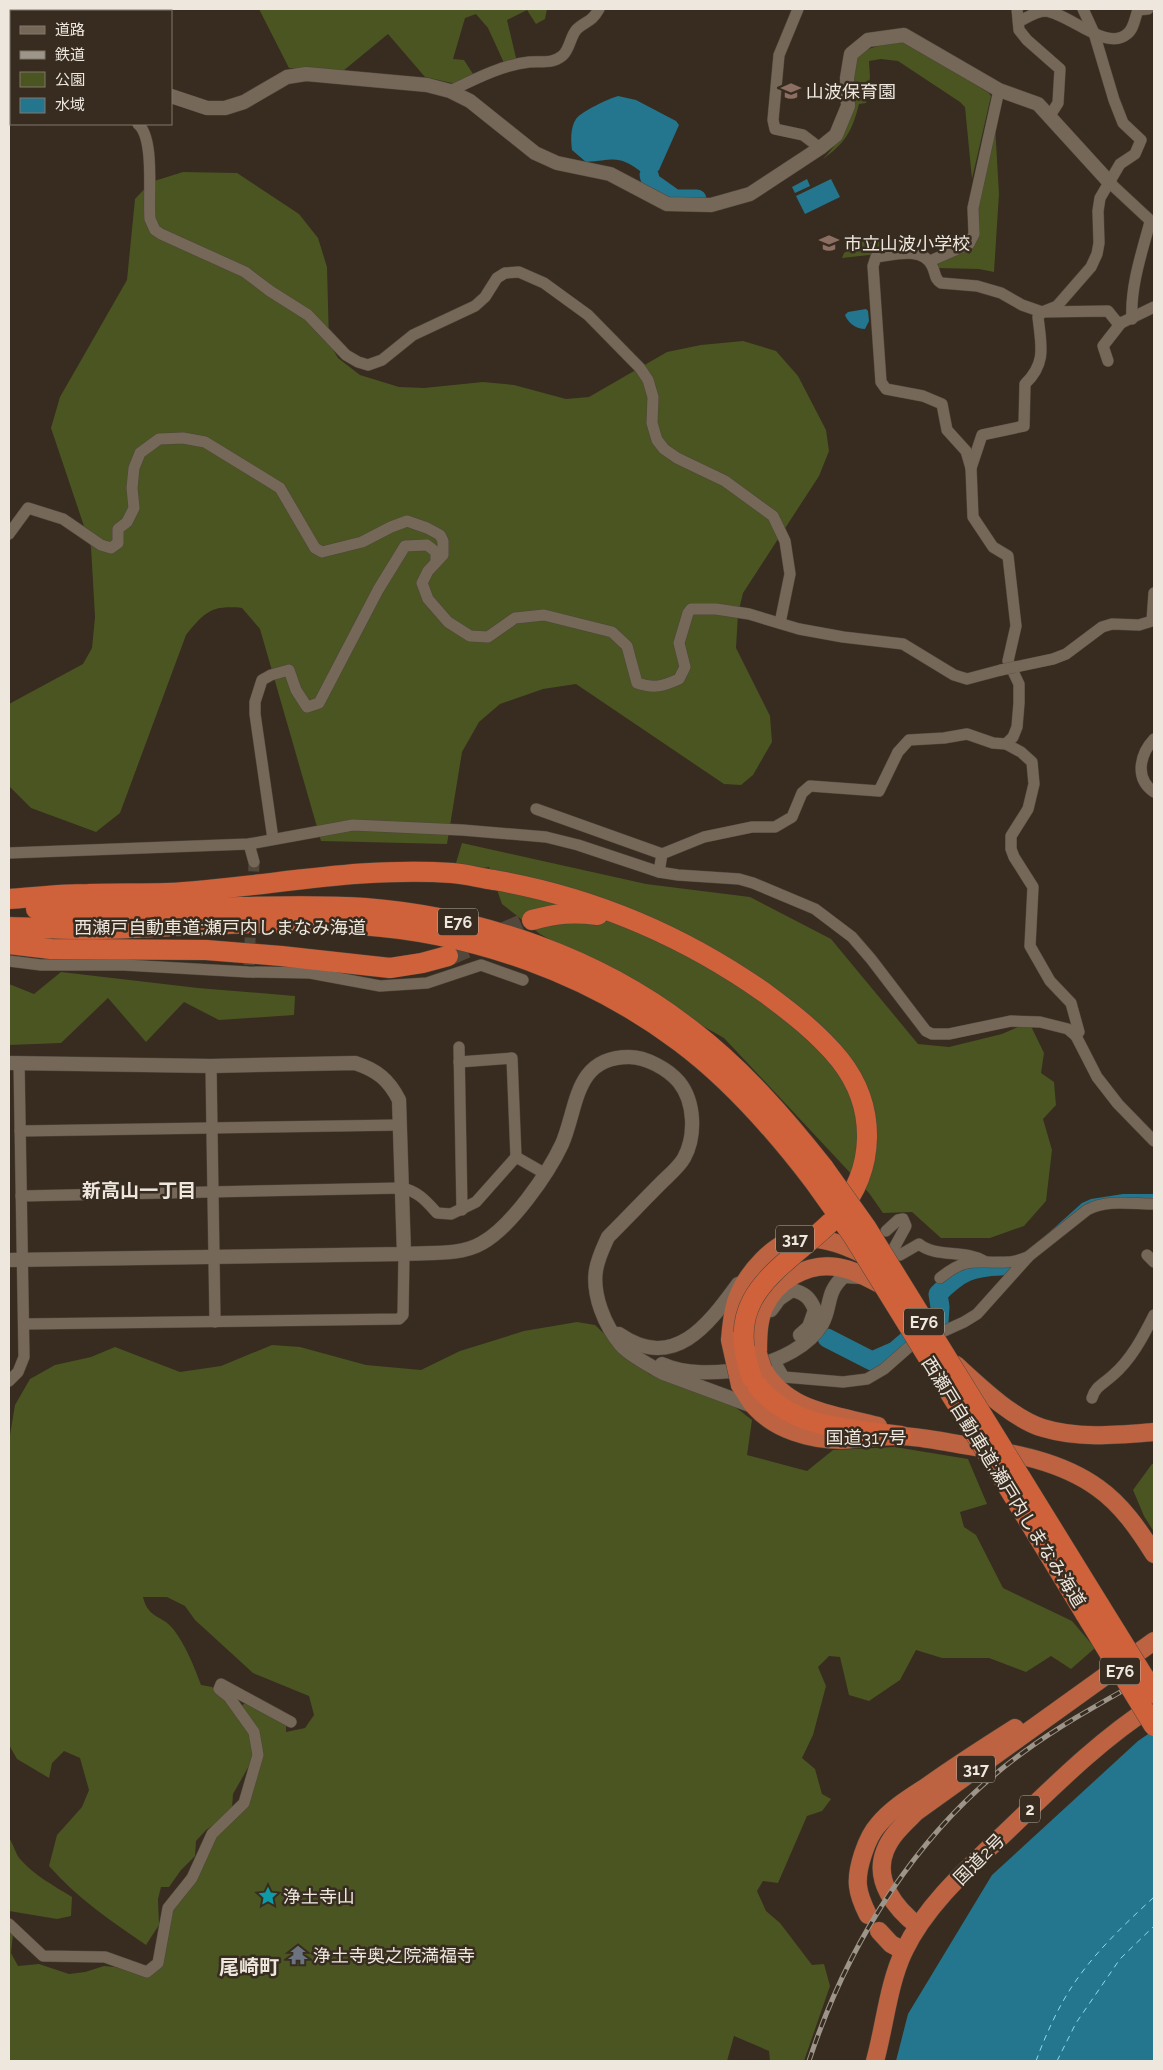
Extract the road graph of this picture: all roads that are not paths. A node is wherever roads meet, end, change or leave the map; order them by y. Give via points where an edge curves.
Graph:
1 (599, 9) edge
2 (798, 9) edge
3 (1017, 9) edge
4 (1083, 9) edge
5 (1148, 9) edge
6 (1020, 21) junction
7 (1094, 33) junction
8 (1000, 90) junction
9 (450, 91) junction
10 (172, 96) edge
11 (1050, 117) junction
12 (139, 125) edge
13 (820, 148) junction
14 (1110, 183) junction
15 (1152, 223) edge
16 (930, 261) junction
17 (1154, 308) edge
18 (1042, 312) junction
19 (1127, 321) junction
20 (1108, 361) dead end
21 (953, 437) junction
22 (978, 446) junction
23 (971, 468) junction
24 (9, 534) edge
25 (436, 562) junction
26 (1154, 593) edge
27 (780, 623) junction
28 (1154, 739) edge
29 (1006, 744) junction
30 (1154, 792) edge
31 (536, 809) dead end
32 (273, 839) junction
33 (249, 844) junction
34 (9, 853) edge
35 (662, 854) junction
36 (254, 862) tunnel mouth
37 (659, 872) junction
38 (9, 899) edge
39 (9, 909) edge
40 (532, 920) tunnel mouth
41 (9, 927) edge
42 (9, 944) edge
43 (448, 956) tunnel mouth
44 (9, 961) edge
45 (736, 973) junction
46 (523, 980) dead end
47 (1076, 1036) junction
48 (459, 1047) dead end
49 (14, 1062) edge
50 (459, 1062) junction
51 (212, 1066) junction
52 (400, 1125) junction
53 (212, 1128) junction
54 (20, 1130) junction
55 (1154, 1141) edge
56 (516, 1157) junction
57 (544, 1174) junction
58 (818, 1174) junction
59 (401, 1188) junction
60 (214, 1192) junction
61 (21, 1196) junction
62 (1154, 1204) edge
63 (462, 1210) junction
64 (886, 1230) dead end
65 (404, 1254) junction
66 (214, 1256) junction
67 (1029, 1256) junction
68 (16, 1260) edge
69 (984, 1261) junction
70 (760, 1262) junction
71 (866, 1277) junction
72 (940, 1278) dead end
73 (900, 1295) junction
74 (1154, 1315) edge
75 (215, 1322) junction
76 (24, 1324) junction
77 (610, 1328) junction
78 (758, 1336) junction
79 (642, 1354) junction
80 (757, 1369) junction
81 (9, 1381) edge
82 (1092, 1398) dead end
83 (755, 1407) junction
84 (1154, 1432) edge
85 (901, 1436) junction
86 (924, 1439) junction
87 (1154, 1554) edge
88 (1094, 1611) junction
89 (1152, 1643) edge
90 (1154, 1693) edge
91 (1154, 1705) edge
92 (292, 1722) dead end
93 (1154, 1726) edge
94 (868, 1915) dead end
95 (9, 1924) edge
96 (918, 1926) junction
97 (879, 1931) dead end
98 (904, 1951) junction
99 (875, 2061) edge

1 - 9 street via 593,20 578,28 564,55 550,62 513,65
2 - 13 street via 779,55 773,120 776,129 803,135
3 - 6 street
4 - 7 street
5 - 7 street via 1138,10 1132,29 1118,39
6 - 7 street via 1043,11
6 - 11 street via 1019,30 1027,40 1060,69 1058,103
7 - 14 street via 1123,123 1141,140 1135,154 1120,164
8 - 11 street via 1038,104
8 - 13 street via 904,36 868,40 851,54 848,106 836,135
8 - 16 street via 973,208 974,234 969,244
9 - 10 street via 427,85 306,74 288,77 244,102 225,108 207,108
9 - 13 street via 470,101 536,153 557,163 610,174 666,204 711,205 750,194
11 - 14 street
12 - 27 street via 147,144 150,219 155,230 245,272 308,315 346,355 358,362 368,365 382,360 413,335 475,306 497,278 505,273 519,272 544,283 588,315 648,380 656,440 677,458 724,481 773,516 785,541 790,574
14 - 15 street
14 - 18 street via 1100,198 1100,243 1091,267 1058,306
15 - 19 street
16 - 18 street via 936,280 941,283 977,286
16 - 21 street via 918,253 876,257 873,266 881,382 886,389 924,396 942,404 946,430
17 - 19 street
18 - 19 street via 1108,311 1116,321
18 - 22 street via 1038,317 1042,352 1036,374 1024,384 1024,426 982,435
19 - 20 street via 1103,346
21 - 22 street
21 - 23 street via 966,451
22 - 23 street
23 - 29 street via 973,517 993,547 1008,556 1016,626 1008,661 1019,684 1019,703 1017,727
24 - 25 street via 28,508 63,519 101,545 112,548 118,543 118,529 127,522 134,508 134,468 140,453 159,439 183,438 205,442 280,488 316,548 322,552 362,542 406,521 440,535 443,555
25 - 27 street via 422,583 428,600 448,622 470,636 488,637 515,618 544,615 612,632 628,646 638,683 650,687 679,679 685,668 679,643 691,609 716,609
25 - 32 street via 436,552 427,545 405,546 378,590 319,703 307,707 296,690 290,670 262,680 255,714
26 - 27 street, bridge via 1152,621 1102,627 1066,654 967,679 954,675 904,644 843,637
28 - 30 street via 1146,747 1141,760 1141,775
29 - 35 street via 967,734 909,740 898,752 879,791 810,786 802,793 792,817 775,827 752,827 704,837
29 - 47 street via 1032,762 1034,776 1028,809 1011,836 1014,858 1033,887 1030,946 1050,981 1071,1004 1080,1032
31 - 35 street
32 - 33 street
32 - 37 street via 352,825 546,837
33 - 34 street
33 - 36 street
35 - 37 street
37 - 47 street via 739,879 815,909 852,937 926,1031 932,1034 949,1034 1011,1021 1040,1022 1068,1029
38 - 45 highway via 168,893 360,873 453,873 517,884 581,901 671,936
39 - 58 highway, 西瀬戸自動車道;瀬戸内しまなみ海道 / E76 via 364,908 432,916 507,936 601,974 689,1028 762,1095
40 - 45 highway via 574,912 601,916 669,940
41 - 58 highway, 西瀬戸自動車道;瀬戸内しまなみ海道 / E76 via 101,929 209,924 360,924 429,933 502,951 594,989 680,1042 728,1083
42 - 43 highway via 51,949 206,950 390,968
44 - 46 street via 41,965 310,973 380,986 427,983 481,965
45 - 80 highway, bridge via 809,1028 833,1051 851,1074 864,1107 868,1134 863,1170 856,1188 831,1222 772,1273 753,1298 743,1331 747,1364
47 - 55 street via 1097,1077
48 - 50 street
49 - 51 street
49 - 54 street
50 - 56 street via 512,1058
50 - 63 street
51 - 52 street via 356,1063 371,1068 394,1090 399,1100
51 - 53 street
52 - 53 street
52 - 59 street
53 - 54 street
53 - 60 street
54 - 61 street
56 - 57 street
56 - 63 street via 476,1202
57 - 65 street via 502,1229 481,1244 460,1250
57 - 77 street via 562,1144 580,1085 591,1070 607,1060 635,1057 655,1064 681,1084 692,1120 692,1135 684,1158 608,1237 600,1253 596,1272 598,1298
58 - 88 highway, 西瀬戸自動車道;瀬戸内しまなみ海道 / E76, bridge via 853,1236
59 - 60 street
59 - 63 street via 421,1195 437,1213 451,1214
59 - 65 street
60 - 61 street
60 - 66 street
61 - 68 street
62 - 67 street via 1096,1205
64 - 69 street via 898,1220 903,1220 906,1226 894,1248 900,1255 919,1244 930,1250 974,1255
65 - 66 street
65 - 75 street via 403,1314 398,1319
66 - 68 street
66 - 75 street
67 - 69 street via 1010,1262
67 - 80 street via 977,1314 909,1347 867,1379 844,1382 784,1377
68 - 76 street
69 - 72 street via 961,1263
70 - 73 highway, 国道317号 / 317 via 777,1247 792,1240 830,1240 881,1264
70 - 77 street via 738,1284 712,1320 680,1344 654,1348 639,1345
70 - 80 highway, 国道317号 / 317, bridge via 736,1300 730,1340 736,1372
71 - 73 highway, 国道317号 / 317
71 - 78 highway, 国道317号 / 317 via 836,1267 806,1268 780,1286 764,1308
71 - 80 street via 844,1276 829,1297 822,1324 805,1342
73 - 84 highway, 国道317号 / 317, bridge via 954,1363 1000,1402 1042,1428 1076,1435
74 - 82 street via 1139,1343 1118,1371 1094,1389
75 - 76 street
76 - 81 street via 24,1357 18,1372
77 - 79 street
77 - 83 street via 622,1346 663,1373
78 - 79 street via 773,1306 786,1293 792,1290 802,1292 811,1299 815,1310 809,1327 762,1358 712,1367
78 - 80 highway, 国道317号 / 317
79 - 80 street via 667,1366 695,1373
80 - 83 highway, 国道317号 / 317
80 - 85 highway via 761,1392 789,1413 832,1426
80 - 86 highway, 国道317号 / 317 via 782,1393 811,1410
83 - 85 highway, 国道317号 / 317 via 779,1425 806,1436 840,1440
85 - 86 highway, 国道317号 / 317
86 - 87 highway, 国道317号 / 317 via 1040,1461 1080,1476 1116,1503
88 - 90 highway, 西瀬戸自動車道;瀬戸内しまなみ海道 / E76, bridge
88 - 93 highway, 西瀬戸自動車道;瀬戸内しまなみ海道 / E76, bridge
89 - 94 highway, 317 via 975,1753 892,1810 876,1826 859,1869 858,1885
89 - 96 highway, 317 via 916,1812 902,1826 884,1852 882,1865 888,1895 899,1910
91 - 96 highway, 国道2号 / 2 via 1088,1754 970,1867
92 - 95 street via 222,1684 219,1689 229,1697 254,1732 258,1755 244,1803 212,1834 192,1878 168,1908 158,1963 147,1972 105,1957 43,1956
96 - 98 highway, 国道2号 / 2
97 - 98 highway
98 - 99 highway, 国道2号 / 2

